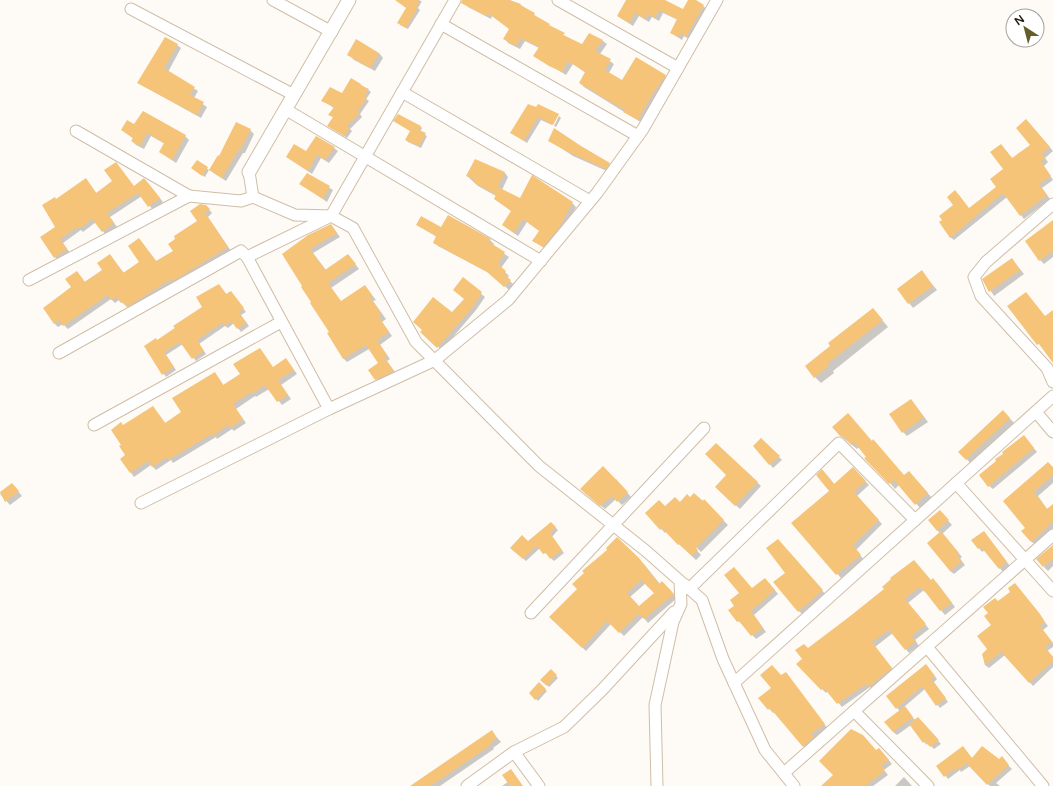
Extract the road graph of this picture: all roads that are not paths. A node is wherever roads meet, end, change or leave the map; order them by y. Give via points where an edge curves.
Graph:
1 (273, 0) edge
2 (349, 0) edge
3 (455, 0) edge
4 (558, 0) edge
5 (713, 2) edge
6 (132, 9) dead end
7 (441, 24) junction
8 (332, 32) junction
9 (678, 68) junction
10 (402, 92) junction
11 (294, 95) junction
12 (285, 109) junction
13 (76, 131) dead end
14 (638, 136) junction
15 (366, 157) junction
16 (249, 172) joint
17 (189, 196) junction
18 (253, 197) junction
19 (590, 201) junction
20 (1053, 204) edge
21 (331, 216) junction
22 (247, 257) junction
23 (541, 261) junction
24 (29, 280) dead end
25 (281, 322) junction
26 (59, 353) dead end
27 (435, 360) junction
28 (1053, 382) edge
29 (1053, 396) edge
30 (329, 409) junction
31 (1036, 412) junction
32 (94, 425) dead end
33 (704, 428) dead end
34 (1053, 432) edge
35 (956, 484) junction
36 (141, 504) dead end
37 (915, 520) junction
38 (613, 525) junction
39 (1053, 535) edge
40 (1025, 560) junction
41 (685, 585) junction
42 (1053, 591) edge
43 (681, 604) junction
44 (531, 613) dead end
45 (927, 647) junction
46 (734, 683) junction
47 (854, 711) junction
48 (514, 752) junction
49 (784, 773) junction
50 (467, 786) edge
51 (539, 786) edge
52 (657, 786) edge
53 (794, 786) edge
54 (928, 786) edge
55 (1043, 786) edge

1 - 8 street
2 - 8 street
3 - 7 street
4 - 9 street
5 - 9 street
6 - 11 street
7 - 10 street
7 - 14 street
8 - 11 street
9 - 14 street
10 - 15 street
10 - 19 street
11 - 12 street
12 - 15 street
12 - 16 street
13 - 17 street
14 - 19 street
15 - 21 street
15 - 23 street
16 - 18 street
17 - 18 street via 241,200
17 - 24 street
18 - 21 street via 294,215
19 - 23 street
20 - 28 street via 986,262 974,277 981,296 1047,368
21 - 22 street
21 - 27 street via 353,228 416,342
22 - 25 street
22 - 26 street via 241,251
23 - 27 street via 508,300
25 - 30 street
25 - 32 street
27 - 30 street
27 - 38 street via 539,466
29 - 31 street
30 - 36 street
31 - 34 street
31 - 35 street
33 - 38 street
35 - 37 street
35 - 40 street
37 - 41 street via 839,443
37 - 46 street
38 - 41 street
38 - 44 street
39 - 40 street
40 - 42 street
40 - 45 street
41 - 43 street
41 - 46 street via 702,600
43 - 48 street via 602,690 564,726
43 - 52 street via 673,622 655,705
45 - 47 street
45 - 55 street
46 - 49 street via 766,750
47 - 49 street
47 - 54 street
48 - 50 street
48 - 51 street
49 - 53 street

